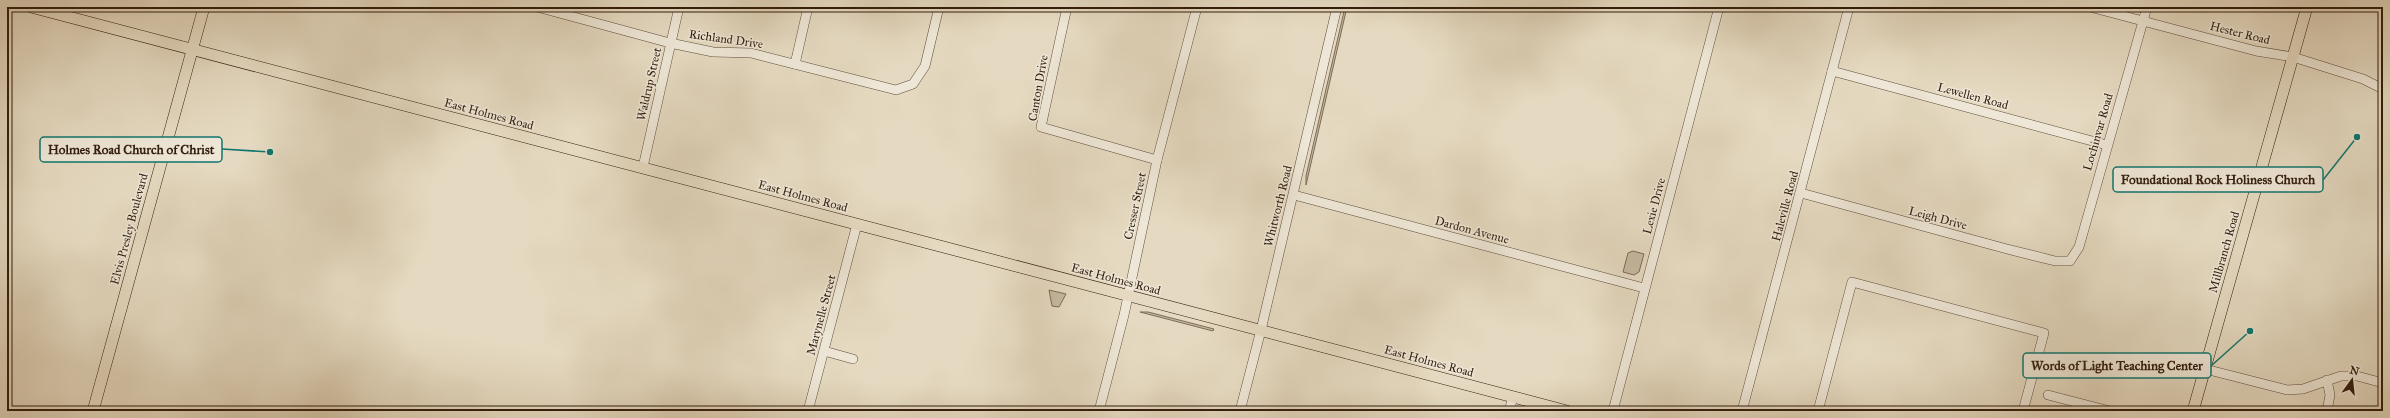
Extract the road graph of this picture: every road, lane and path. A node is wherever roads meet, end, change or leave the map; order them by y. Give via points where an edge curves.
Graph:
1 (31, 7) edge
2 (204, 7) edge
3 (537, 7) edge
4 (679, 7) edge
5 (808, 7) edge
6 (939, 7) edge
7 (1067, 7) edge
8 (1197, 7) edge
9 (1337, 7) edge
10 (1719, 7) edge
11 (1849, 7) edge
12 (2090, 7) edge
13 (2147, 7) edge
14 (2307, 7) edge
15 (555, 9) edge
16 (2142, 21) junction
17 (670, 43) junction
18 (192, 49) junction
19 (2293, 57) junction
20 (795, 64) junction
21 (1832, 71) junction
22 (2383, 89) edge
23 (2107, 145) junction
24 (1157, 160) junction
25 (643, 167) junction
26 (1801, 193) junction
27 (1294, 195) junction
28 (857, 224) junction
29 (2070, 261) joint
30 (1644, 288) junction
31 (1128, 295) junction
32 (1261, 330) junction
33 (824, 352) junction
34 (853, 359) dead end
35 (2205, 369) junction
36 (2327, 380) junction
37 (2383, 383) edge
38 (2048, 395) dead end
39 (1513, 397) junction
40 (92, 411) edge
41 (808, 411) edge
42 (1099, 411) edge
43 (1240, 411) edge
44 (1509, 411) edge
45 (1567, 411) edge
46 (1613, 411) edge
47 (1742, 411) edge
48 (1818, 411) edge
49 (2023, 411) edge
50 (2110, 411) edge
51 (2193, 411) edge
52 (2328, 411) edge

1 - 18 main road, East Holmes Road
2 - 18 main road, Elvis Presley Boulevard
3 - 15 street, Richland Drive
4 - 17 street, Waldrup Street
5 - 20 street
6 - 20 street, Richland Drive via 925,66 913,84 896,90
7 - 24 street, Canton Drive via 1041,127
8 - 24 street, Cresser Street
9 - 27 street, Whitworth Road
10 - 30 street, Lexie Drive
11 - 21 street, Haleville Road
12 - 16 street, Hester Road
13 - 16 street, Lochinvar Road
14 - 19 main road, Millbranch Road
15 - 17 street, Richland Drive
16 - 19 street, Hester Road via 2256,51
16 - 23 street, Lochinvar Road
17 - 20 street, Richland Drive via 713,52 751,53
17 - 25 street, Waldrup Street
18 - 25 main road, East Holmes Road
18 - 40 main road, Elvis Presley Boulevard
19 - 22 street, Hester Road via 2363,79
19 - 35 main road, Millbranch Road
21 - 23 street, Lewellen Road
21 - 26 street, Haleville Road
23 - 29 street, Lochinvar Road via 2079,247
24 - 31 street, Cresser Street
25 - 28 main road, East Holmes Road
26 - 29 street, Leigh Drive via 2007,249 2055,261
26 - 47 street, Haleville Road
27 - 30 street, Dardon Avenue
27 - 32 street, Whitworth Road
28 - 31 main road, East Holmes Road
28 - 33 street, Marynelle Street
30 - 46 street, Lexie Drive
31 - 32 main road, East Holmes Road
31 - 42 street, Cresser Street
32 - 39 main road, East Holmes Road
32 - 43 street, Whitworth Road
33 - 34 street
33 - 41 street, Marynelle Street
35 - 36 street via 2287,390 2303,389
35 - 51 main road, Millbranch Road
36 - 37 street via 2350,375
36 - 52 street via 2330,395
38 - 50 street
39 - 44 street
39 - 45 main road, East Holmes Road
48 - 49 street via 1852,282 2044,333

